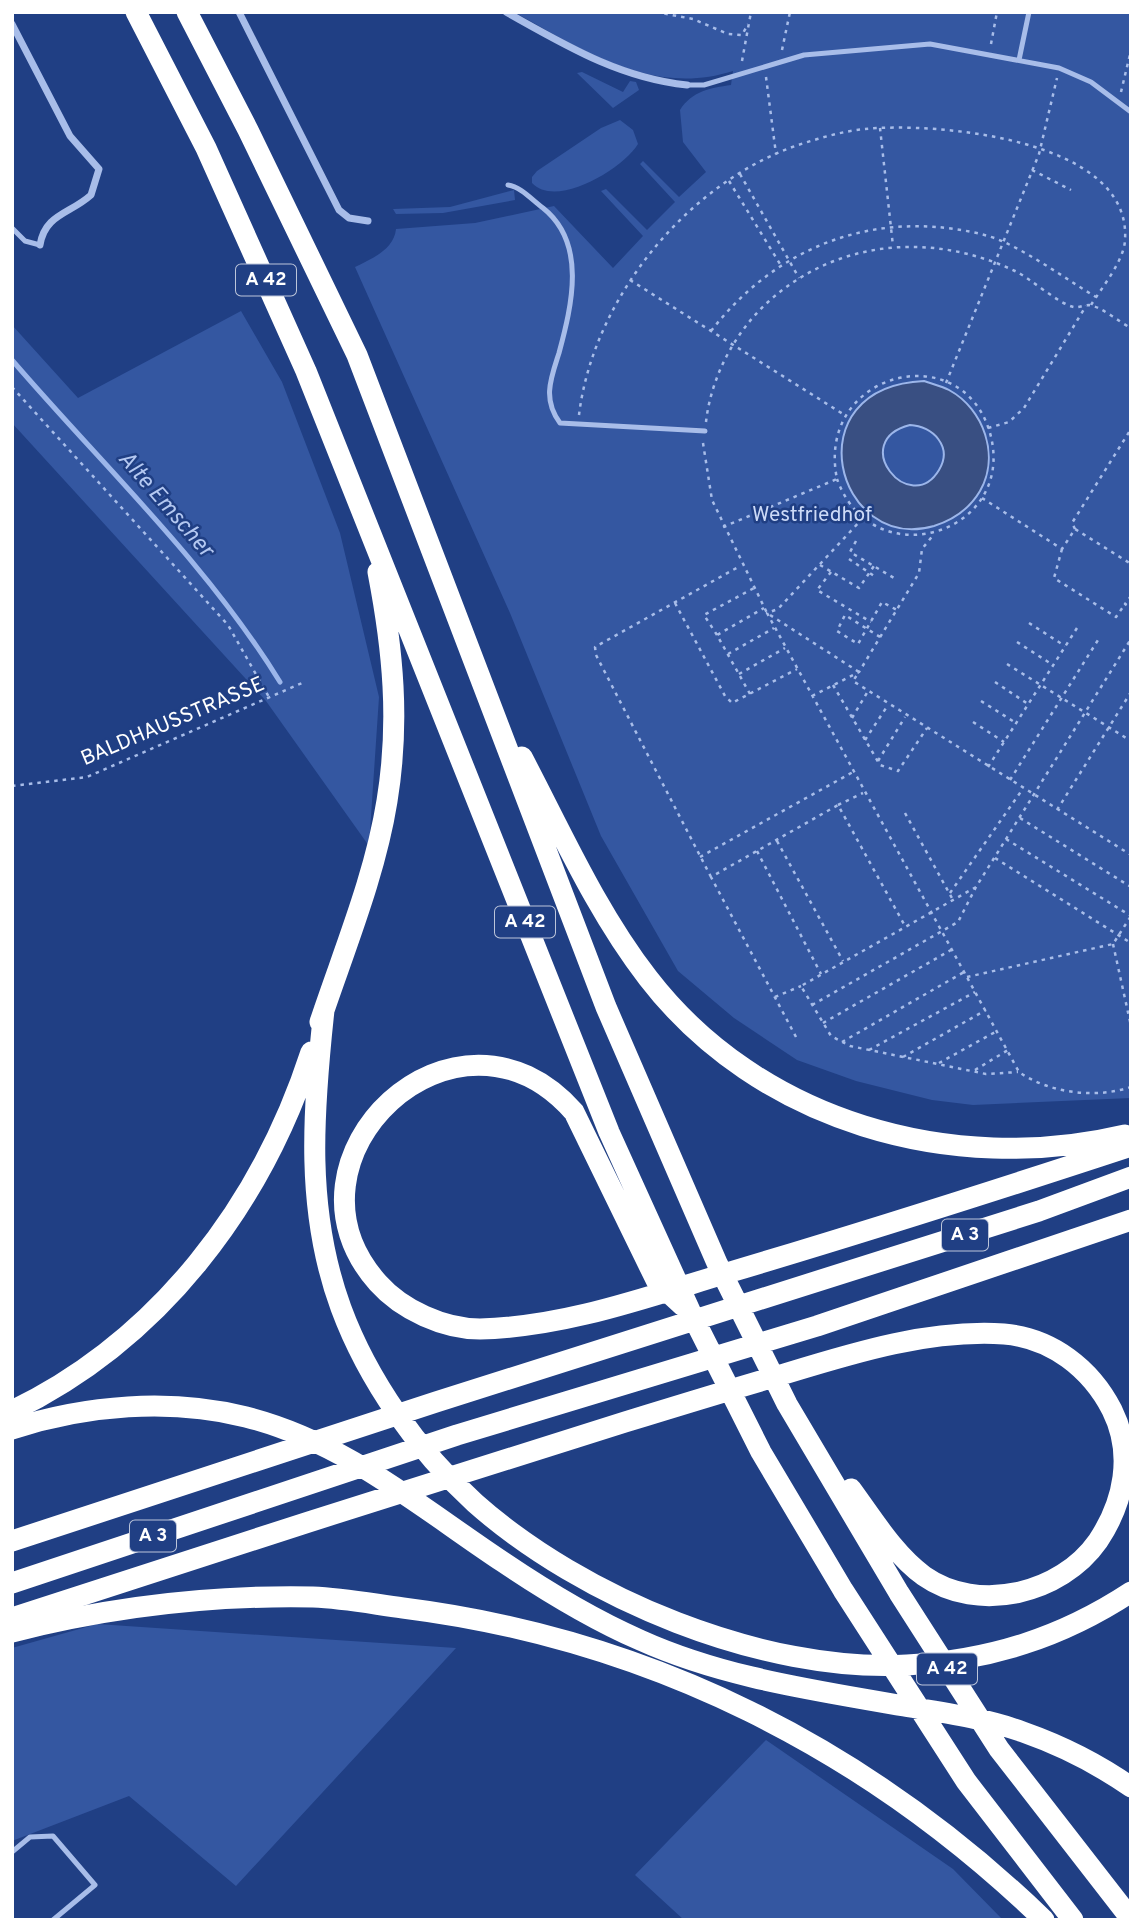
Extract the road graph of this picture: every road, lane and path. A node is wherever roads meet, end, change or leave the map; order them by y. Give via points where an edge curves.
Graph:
1 (136, 12) edge
2 (187, 12) edge
3 (239, 12) edge
4 (506, 12) edge
5 (656, 12) edge
6 (751, 12) edge
7 (790, 12) edge
8 (997, 12) edge
9 (1029, 12) edge
10 (12, 24) edge
11 (748, 24) junction
12 (1131, 50) edge
13 (988, 54) junction
14 (1019, 60) junction
15 (779, 63) junction
16 (765, 67) junction
17 (740, 75) junction
18 (687, 85) joint
19 (1055, 85) dead end
20 (1119, 102) junction
21 (1131, 112) edge
22 (880, 128) junction
23 (1038, 148) junction
24 (776, 155) junction
25 (1032, 170) junction
26 (740, 174) junction
27 (729, 181) junction
28 (508, 185) dead end
29 (1071, 190) dead end
30 (368, 221) dead end
31 (891, 227) junction
32 (12, 228) edge
33 (1003, 241) junction
34 (40, 245) joint
35 (893, 246) junction
36 (788, 260) junction
37 (994, 262) junction
38 (780, 264) junction
39 (799, 278) junction
40 (630, 280) junction
41 (1096, 297) junction
42 (1089, 305) junction
43 (1131, 328) edge
44 (710, 331) junction
45 (733, 345) junction
46 (946, 383) junction
47 (12, 387) edge
48 (845, 415) junction
49 (578, 423) junction
50 (988, 428) junction
51 (1131, 429) edge
52 (705, 431) junction
53 (837, 479) junction
54 (982, 498) junction
55 (863, 518) junction
56 (369, 525) junction
57 (723, 527) junction
58 (1074, 529) junction
59 (935, 533) junction
60 (856, 541) dead end
61 (1062, 549) junction
62 (849, 559) dead end
63 (1131, 564) edge
64 (741, 565) junction
65 (820, 565) junction
66 (875, 565) junction
67 (831, 572) junction
68 (870, 572) junction
69 (877, 578) dead end
70 (894, 578) dead end
71 (754, 588) junction
72 (1131, 596) edge
73 (675, 603) junction
74 (1125, 604) junction
75 (764, 608) junction
76 (1131, 608) edge
77 (897, 610) junction
78 (767, 613) junction
79 (871, 622) junction
80 (1030, 622) dead end
81 (775, 628) junction
82 (1077, 628) dead end
83 (867, 629) junction
84 (717, 635) junction
85 (880, 637) junction
86 (1131, 639) edge
87 (1098, 640) dead end
88 (1017, 642) dead end
89 (1065, 646) junction
90 (786, 648) junction
91 (728, 654) junction
92 (1007, 664) dead end
93 (1053, 665) junction
94 (797, 668) junction
95 (477, 670) junction
96 (859, 672) junction
97 (739, 674) junction
98 (995, 682) dead end
99 (302, 683) dead end
100 (833, 685) junction
101 (1040, 685) junction
102 (868, 691) junction
103 (1131, 692) edge
104 (750, 694) junction
105 (811, 696) junction
106 (1062, 698) junction
107 (270, 699) junction
108 (981, 701) dead end
109 (889, 704) junction
110 (1028, 704) junction
111 (1085, 713) junction
112 (906, 715) junction
113 (852, 718) junction
114 (973, 722) dead end
115 (1016, 723) junction
116 (927, 728) junction
117 (1109, 728) junction
118 (865, 740) junction
119 (1131, 741) edge
120 (1004, 742) junction
121 (878, 761) junction
122 (988, 767) junction
123 (853, 772) junction
124 (1010, 781) junction
125 (12, 786) edge
126 (1023, 789) junction
127 (864, 792) junction
128 (1033, 796) junction
129 (838, 805) junction
130 (1057, 810) junction
131 (905, 813) dead end
132 (1020, 818) junction
133 (1006, 839) junction
134 (777, 840) junction
135 (757, 851) junction
136 (1131, 855) edge
137 (700, 857) junction
138 (995, 858) junction
139 (711, 877) junction
140 (976, 887) junction
141 (1131, 887) edge
142 (950, 894) junction
143 (953, 900) junction
144 (931, 912) junction
145 (1131, 916) edge
146 (905, 926) junction
147 (942, 932) junction
148 (1118, 935) junction
149 (1131, 943) edge
150 (1113, 944) junction
151 (952, 950) junction
152 (843, 961) junction
153 (964, 972) junction
154 (821, 974) junction
155 (967, 977) junction
156 (801, 986) junction
157 (975, 992) junction
158 (775, 998) junction
159 (812, 1005) junction
160 (324, 1010) junction
161 (986, 1010) junction
162 (823, 1023) junction
163 (1131, 1026) edge
164 (997, 1031) junction
165 (796, 1037) dead end
166 (842, 1042) junction
167 (869, 1050) junction
168 (1008, 1050) junction
169 (903, 1057) junction
170 (937, 1064) junction
171 (973, 1071) junction
172 (1019, 1072) junction
173 (1131, 1087) edge
174 (1131, 1133) edge
175 (1131, 1146) edge
176 (1131, 1177) edge
177 (1131, 1220) edge
178 (692, 1315) junction
179 (787, 1404) junction
180 (12, 1411) edge
181 (12, 1429) edge
182 (12, 1541) edge
183 (12, 1583) edge
184 (1131, 1592) edge
185 (12, 1618) edge
186 (12, 1632) edge
187 (1131, 1787) edge
188 (12, 1852) edge
189 (1131, 1919) edge
190 (53, 1920) edge
191 (1044, 1920) edge
192 (1073, 1920) edge

1 - 56 highway, A 42 via 256,257
2 - 95 highway, A 42 via 356,355
3 - 30 street via 339,210 349,218
4 - 18 street via 601,63 663,83
5 - 11 path via 692,19 728,34 742,34
6 - 11 path
7 - 15 path
8 - 13 path
9 - 14 lane
10 - 34 street via 70,136 99,169 91,195 51,219
11 - 17 path
12 - 20 path
13 - 14 lane
13 - 15 lane via 930,44 851,49
14 - 20 lane via 1076,74
15 - 16 lane
16 - 17 lane
16 - 24 path
17 - 18 lane
19 - 23 path
20 - 21 lane
22 - 23 path via 976,132
22 - 24 path via 827,136
22 - 31 path
23 - 25 path
23 - 41 path via 1100,183 1121,213 1125,243
24 - 26 path
25 - 29 path
25 - 33 path
26 - 27 path
26 - 36 path
27 - 38 path
27 - 40 path via 673,229
28 - 49 lane via 547,212 569,240 573,276 549,390 551,411 560,423
31 - 33 path via 951,228
31 - 35 path
31 - 36 path via 827,241
32 - 34 lane via 25,241
33 - 37 path
33 - 41 path
35 - 37 path via 932,247
35 - 39 path via 842,257
36 - 38 path
36 - 39 path
37 - 42 path via 1073,307
37 - 46 path
38 - 44 path via 732,303
39 - 45 path via 759,311
40 - 44 path
40 - 49 path via 595,343
41 - 42 path
42 - 43 path
42 - 50 path via 1024,408 1009,422
44 - 45 path
45 - 48 path
45 - 52 path via 713,387
46 - 48 path via 918,376 889,380 863,393
46 - 50 path via 973,403
47 - 107 path via 228,625
48 - 53 path via 834,451
49 - 52 lane
50 - 54 path via 993,466
51 - 58 path via 1072,523
52 - 57 path via 712,500
53 - 55 path via 846,499
53 - 57 path
54 - 59 path via 966,517
54 - 61 path
55 - 59 path via 897,534
55 - 65 path
56 - 160 highway via 392,645 393,754 375,852
56 - 178 highway, A 42 via 604,1119
57 - 64 path
58 - 61 path
58 - 63 path
59 - 77 path via 924,542 919,573
60 - 66 path via 850,552
61 - 74 path via 1054,579 1116,617
62 - 68 path
64 - 71 path
64 - 73 path
65 - 67 path
65 - 78 path via 778,608
66 - 68 path
66 - 70 path
67 - 68 path via 859,588
67 - 79 path via 817,590
68 - 69 path
71 - 75 path
71 - 84 path via 705,615
72 - 74 path
73 - 104 path via 725,696 732,703
73 - 137 path via 595,647
74 - 76 path
75 - 78 path
75 - 84 path
77 - 79 path via 882,602
77 - 85 path
78 - 81 path
78 - 96 path
79 - 83 path
80 - 89 path
81 - 90 path
81 - 91 path
82 - 89 path
83 - 83 path via 845,615 837,631 858,644
83 - 85 path
84 - 91 path
85 - 96 path
86 - 111 path
87 - 106 path
88 - 93 path
89 - 93 path
90 - 94 path
90 - 97 path
91 - 97 path
92 - 101 path
93 - 101 path
94 - 104 path
94 - 105 path
95 - 174 highway via 621,942 686,1022 731,1058 823,1112 901,1139 1031,1150
95 - 179 highway, A 42 via 626,1056 717,1263
96 - 100 path
96 - 102 path via 853,681
97 - 104 path
98 - 110 path
99 - 107 path, BALDHAUSSTRASSE
100 - 105 path
100 - 113 path
101 - 106 path
101 - 110 path
102 - 109 path
102 - 113 path
103 - 117 path
105 - 123 path
106 - 111 path
106 - 124 path
107 - 125 path, BALDHAUSSTRASSE via 87,776
108 - 115 path
109 - 112 path
109 - 118 path
110 - 115 path
111 - 117 path
111 - 128 path
112 - 116 path
112 - 121 path
113 - 118 path
114 - 120 path
115 - 120 path
116 - 121 path via 898,771 887,770
116 - 122 path
117 - 119 path
117 - 130 path
118 - 121 path
120 - 122 path
122 - 124 path
123 - 127 path
123 - 137 path
124 - 126 path
126 - 128 path
126 - 142 path
127 - 129 path
127 - 144 path
128 - 130 path
128 - 132 path
129 - 134 path
129 - 146 path
130 - 136 path
131 - 142 path
132 - 133 path
132 - 141 path
133 - 138 path
133 - 145 path
134 - 135 path
134 - 152 path
135 - 139 path
135 - 154 path
137 - 139 path
138 - 140 path
138 - 148 path
139 - 158 path
140 - 143 path
140 - 147 path via 958,922
142 - 143 path
143 - 144 path
144 - 146 path
144 - 147 path
145 - 148 path
146 - 152 path
147 - 151 path
147 - 159 path
148 - 149 path
148 - 150 path
150 - 155 path
150 - 163 path
151 - 153 path
151 - 162 path
152 - 154 path
153 - 155 path
153 - 166 path
154 - 156 path
155 - 157 path
156 - 158 path
156 - 159 path
157 - 161 path
157 - 167 path
158 - 165 path
159 - 162 path
160 - 180 highway via 291,1111 266,1164 226,1229 179,1285 123,1339 76,1376
160 - 184 highway via 313,1180 332,1279 352,1335 382,1388 421,1444 464,1492 501,1523 597,1585 661,1615 735,1641 830,1662 905,1665 1011,1649 1066,1630
161 - 164 path
161 - 169 path
162 - 166 path
164 - 168 path
164 - 170 path
166 - 167 path
167 - 169 path
168 - 171 path
168 - 172 path
169 - 170 path
170 - 171 path
171 - 172 path
172 - 173 path via 1043,1086 1074,1091
175 - 178 highway via 783,1257 622,1304 547,1323 477,1329 441,1322 393,1297 356,1249 346,1206 352,1159 377,1113 417,1081 452,1069 504,1068 547,1086 574,1112 591,1142 657,1282
176 - 182 highway, A 3 via 1039,1211
177 - 183 highway, A 3 via 817,1326 457,1436
178 - 192 highway, A 42 via 761,1451 843,1590 966,1781
179 - 185 highway via 901,1555 928,1578 956,1591 1011,1594 1063,1575 1095,1546 1114,1516 1124,1483 1118,1422 1099,1386 1072,1359 1009,1334 965,1333 833,1359
179 - 189 highway, A 42 via 899,1593 999,1749
181 - 187 highway via 81,1410 139,1406 244,1416 288,1430 379,1475 502,1562 642,1641 737,1674 1023,1732 1082,1758
186 - 191 highway via 156,1604 315,1597 527,1629 693,1685 801,1737 882,1786 959,1842
188 - 190 lane via 30,1837 53,1836 95,1885

